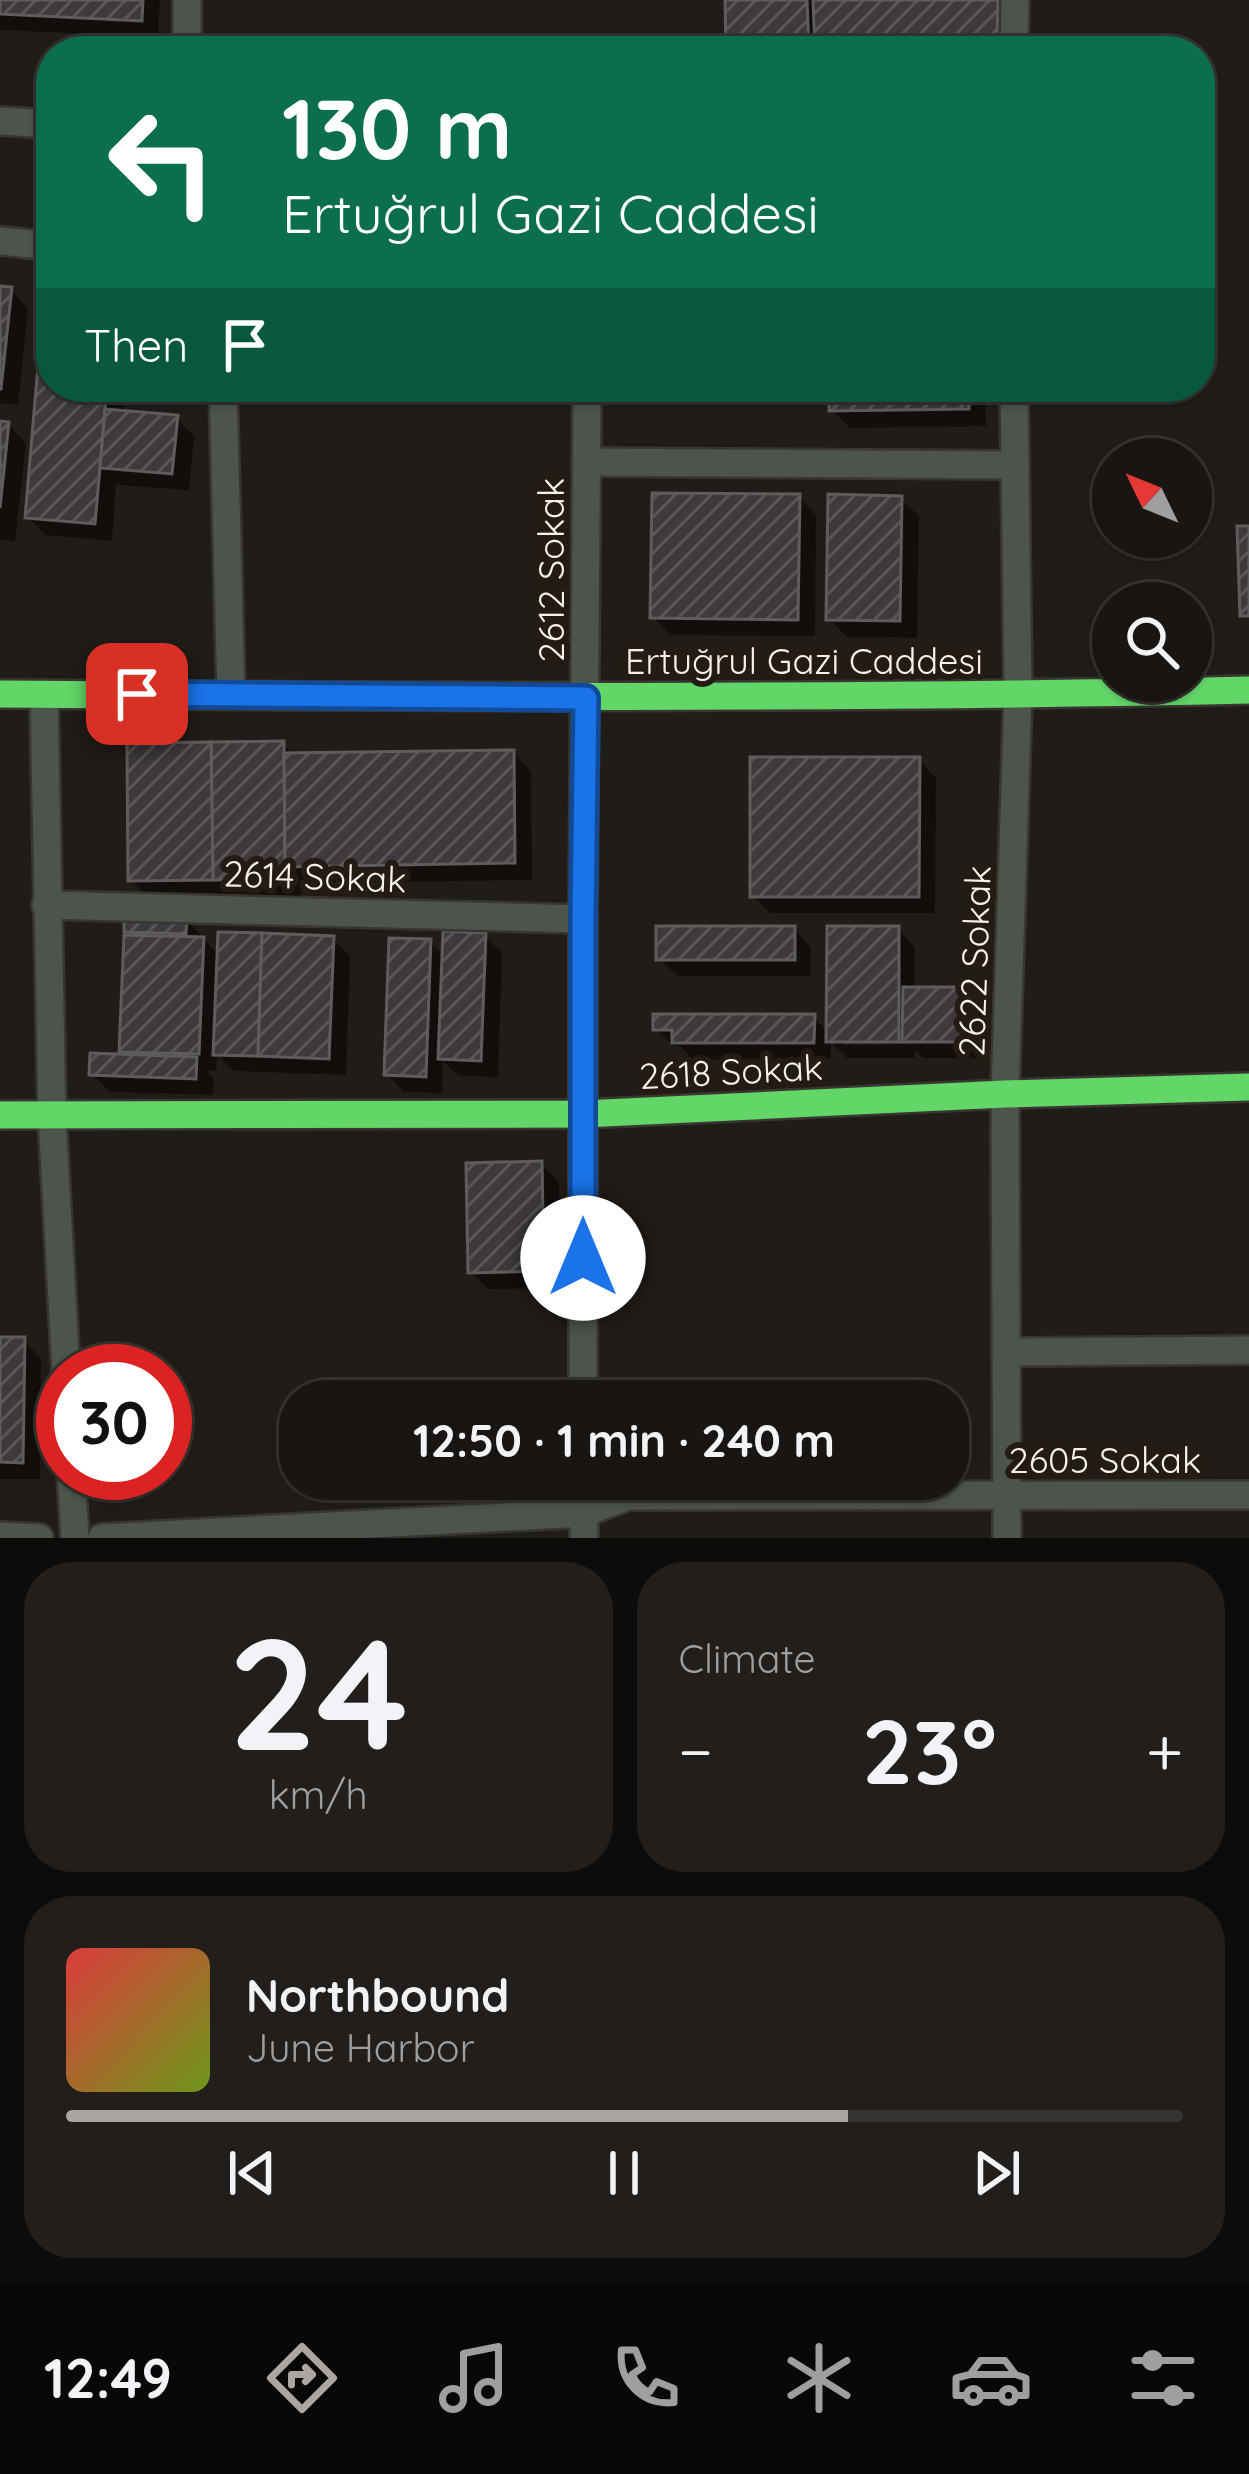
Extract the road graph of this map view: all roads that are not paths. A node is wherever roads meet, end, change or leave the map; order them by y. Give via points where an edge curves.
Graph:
1 (187, 0) edge
2 (1015, 0) edge
3 (187, 36) edge
4 (1014, 36) edge
5 (0, 121) edge
6 (36, 123) edge
7 (0, 241) edge
8 (36, 245) edge
9 (224, 402) edge
10 (586, 402) edge
11 (1014, 402) edge
12 (586, 462) junction
13 (1016, 465) junction
14 (1249, 690) edge
15 (0, 694) edge
16 (44, 694) junction
17 (231, 694) junction
18 (1018, 695) junction
19 (586, 698) junction
20 (46, 905) junction
21 (583, 919) junction
22 (1249, 1087) edge
23 (1005, 1094) junction
24 (583, 1114) junction
25 (0, 1115) edge
26 (52, 1117) junction
27 (65, 1344) edge
28 (1249, 1350) edge
29 (1006, 1352) junction
30 (583, 1380) edge
31 (1006, 1495) junction
32 (1249, 1495) edge
33 (73, 1500) edge
34 (584, 1525) edge
35 (0, 1536) edge
36 (39, 1538) edge
37 (75, 1538) edge
38 (102, 1538) edge
39 (1007, 1538) edge

1 - 3 street
2 - 4 street
5 - 6 street
7 - 8 street
9 - 17 street
10 - 12 street, 2612 Sokak
11 - 13 street, 2622 Sokak
12 - 13 street
12 - 19 street, 2612 Sokak
13 - 18 street, 2622 Sokak
14 - 18 main road, Ertuğrul Gazi Caddesi
15 - 16 main road, Ertuğrul Gazi Caddesi
16 - 17 main road, Ertuğrul Gazi Caddesi
16 - 20 street
17 - 19 main road, Ertuğrul Gazi Caddesi
18 - 19 main road, Ertuğrul Gazi Caddesi
18 - 23 street, 2622 Sokak
19 - 21 street, 2612 Sokak
20 - 21 street, 2614 Sokak
20 - 26 street
21 - 24 street, 2612 Sokak
22 - 23 main road, 2618 Sokak
23 - 24 main road, 2618 Sokak
23 - 29 street, 2622 Sokak
24 - 26 main road, 2618 Sokak
24 - 30 street, 2612 Sokak
25 - 26 main road, 2618 Sokak
26 - 27 street
28 - 29 street
29 - 31 street, 2622 Sokak
31 - 32 street, 2605 Sokak
31 - 34 street, 2605 Sokak via 628,1496
31 - 39 street, 2622 Sokak
33 - 37 street
34 - 38 street, 2605 Sokak
35 - 36 street

